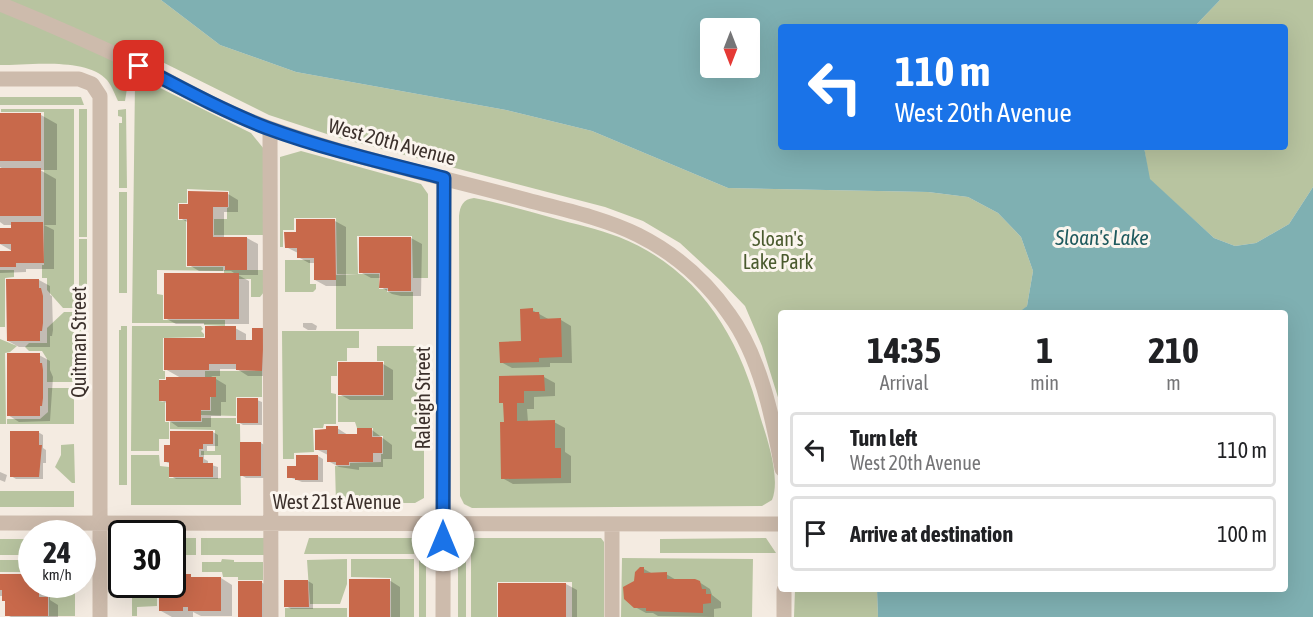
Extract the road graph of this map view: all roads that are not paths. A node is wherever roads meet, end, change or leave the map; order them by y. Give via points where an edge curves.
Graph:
1 (0, 4) edge
2 (0, 79) edge
3 (270, 129) junction
4 (444, 178) junction
5 (778, 450) edge
6 (0, 524) edge
7 (100, 524) junction
8 (271, 524) junction
9 (443, 524) junction
10 (612, 524) junction
11 (778, 524) edge
12 (784, 592) edge
13 (100, 617) edge
14 (271, 617) edge
15 (443, 617) edge
16 (612, 617) edge
17 (784, 617) edge

1 - 3 street, West 20th Avenue via 63,29
2 - 7 street, Quitman Street via 80,79 92,84 100,96
3 - 4 street, West 20th Avenue
3 - 8 street
4 - 5 street, West 20th Avenue via 637,234 686,266 730,315 753,358
4 - 9 street, Raleigh Street
6 - 7 street, West 21st Avenue
7 - 8 street, West 21st Avenue
7 - 13 street, Quitman Street
8 - 9 street, West 21st Avenue
8 - 14 street
9 - 10 street, West 21st Avenue
9 - 15 street, Raleigh Street
10 - 11 street, West 21st Avenue
10 - 16 street
12 - 17 street

